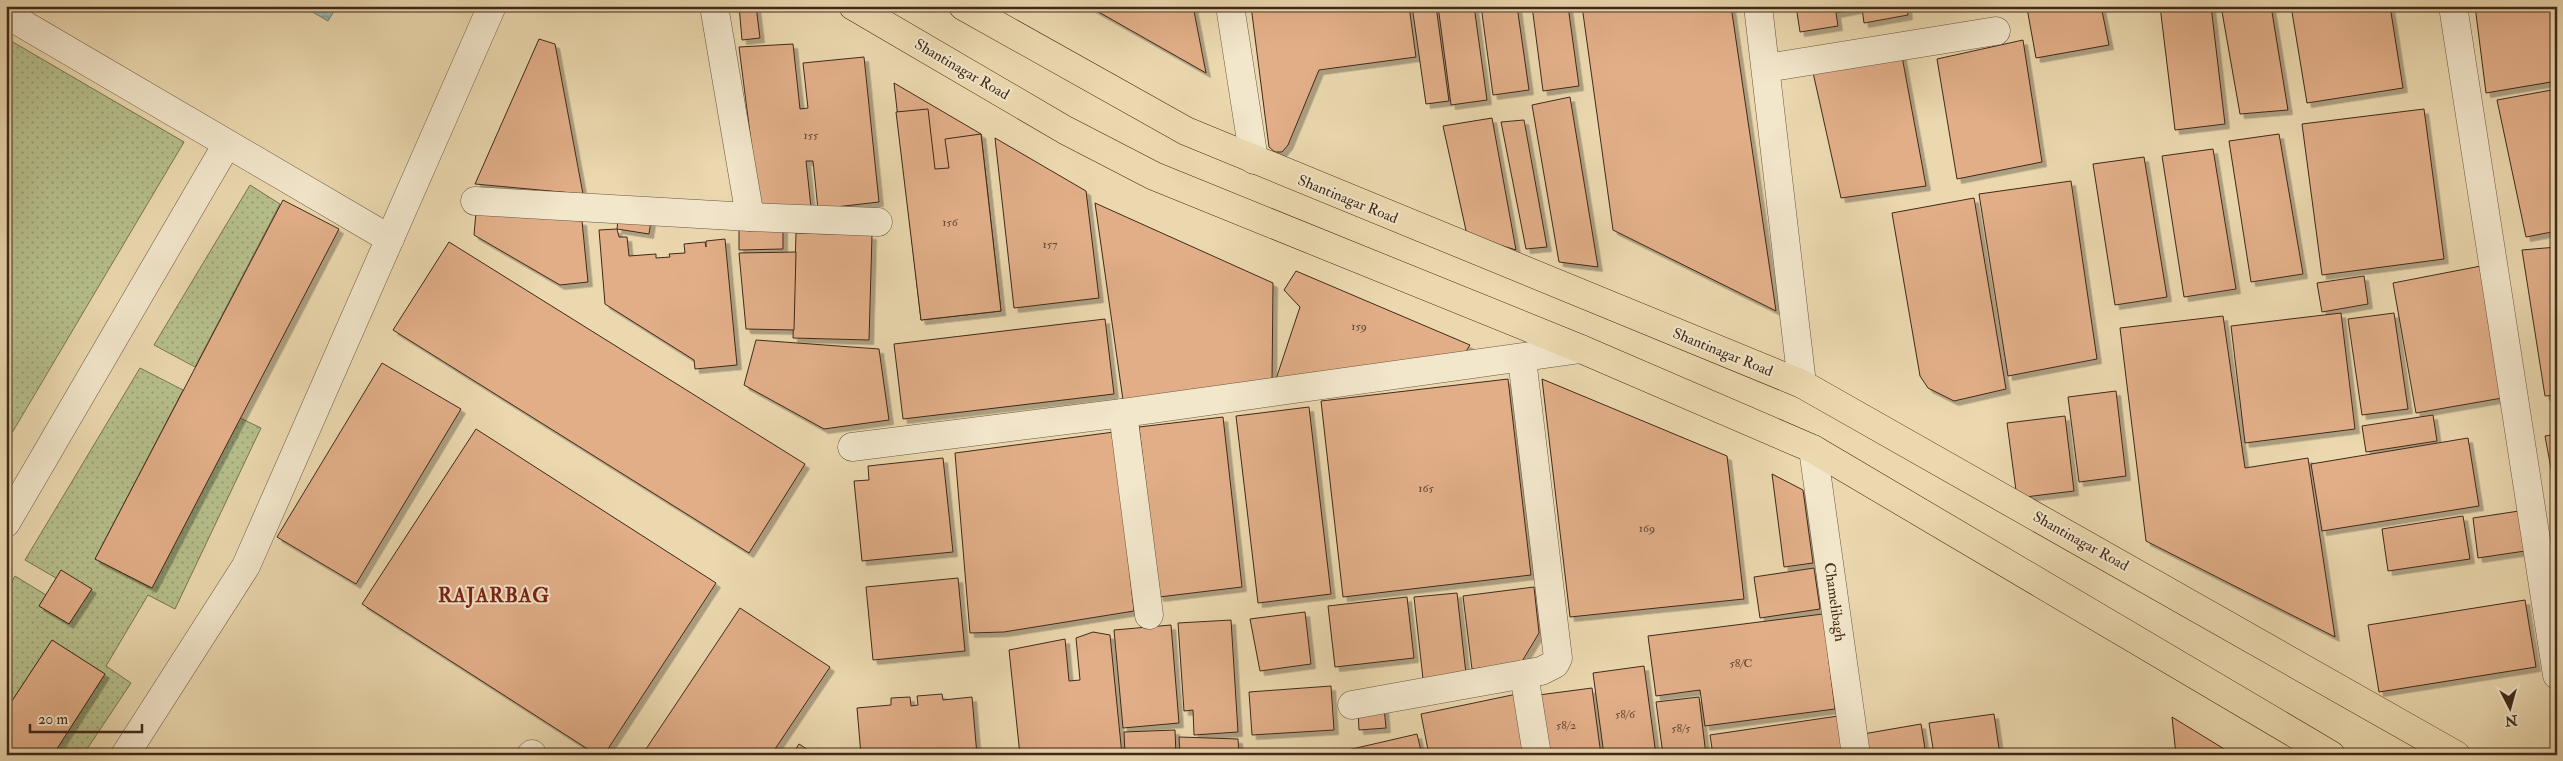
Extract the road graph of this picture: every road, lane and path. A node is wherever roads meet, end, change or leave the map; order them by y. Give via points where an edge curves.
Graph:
1 (492, 6) edge
2 (714, 6) edge
3 (854, 6) edge
4 (1230, 6) edge
5 (1758, 6) edge
6 (2454, 6) edge
7 (969, 8) edge
8 (6, 14) edge
9 (1996, 31) dead end
10 (1766, 68) junction
11 (227, 144) junction
12 (1254, 160) junction
13 (475, 200) dead end
14 (750, 217) junction
15 (878, 222) dead end
16 (390, 239) junction
17 (1581, 349) junction
18 (1522, 359) junction
19 (1802, 384) junction
20 (1123, 413) junction
21 (852, 447) dead end
22 (1813, 449) junction
23 (6, 523) edge
24 (1149, 615) dead end
25 (1524, 674) junction
26 (2557, 674) edge
27 (1352, 705) dead end
28 (125, 755) edge
29 (1537, 755) edge
30 (1856, 755) edge
31 (2331, 755) edge
32 (2456, 755) edge

1 - 16 street
2 - 14 street
3 - 17 main road, Shantinagar Road via 1065,130 1154,176
4 - 12 street
5 - 10 street
6 - 26 street
7 - 12 main road, Shantinagar Road via 1186,131
8 - 11 street
9 - 10 street
10 - 19 street
11 - 16 street
11 - 23 street
12 - 19 main road, Shantinagar Road
13 - 14 street
14 - 15 street
16 - 28 street via 246,566
17 - 18 street
17 - 22 main road, Shantinagar Road
18 - 20 street
18 - 25 street via 1558,658 1550,668
19 - 32 main road, Shantinagar Road
20 - 21 street
20 - 24 street
22 - 30 street, Chamelibagh
22 - 31 main road, Shantinagar Road
25 - 27 street
25 - 29 street

